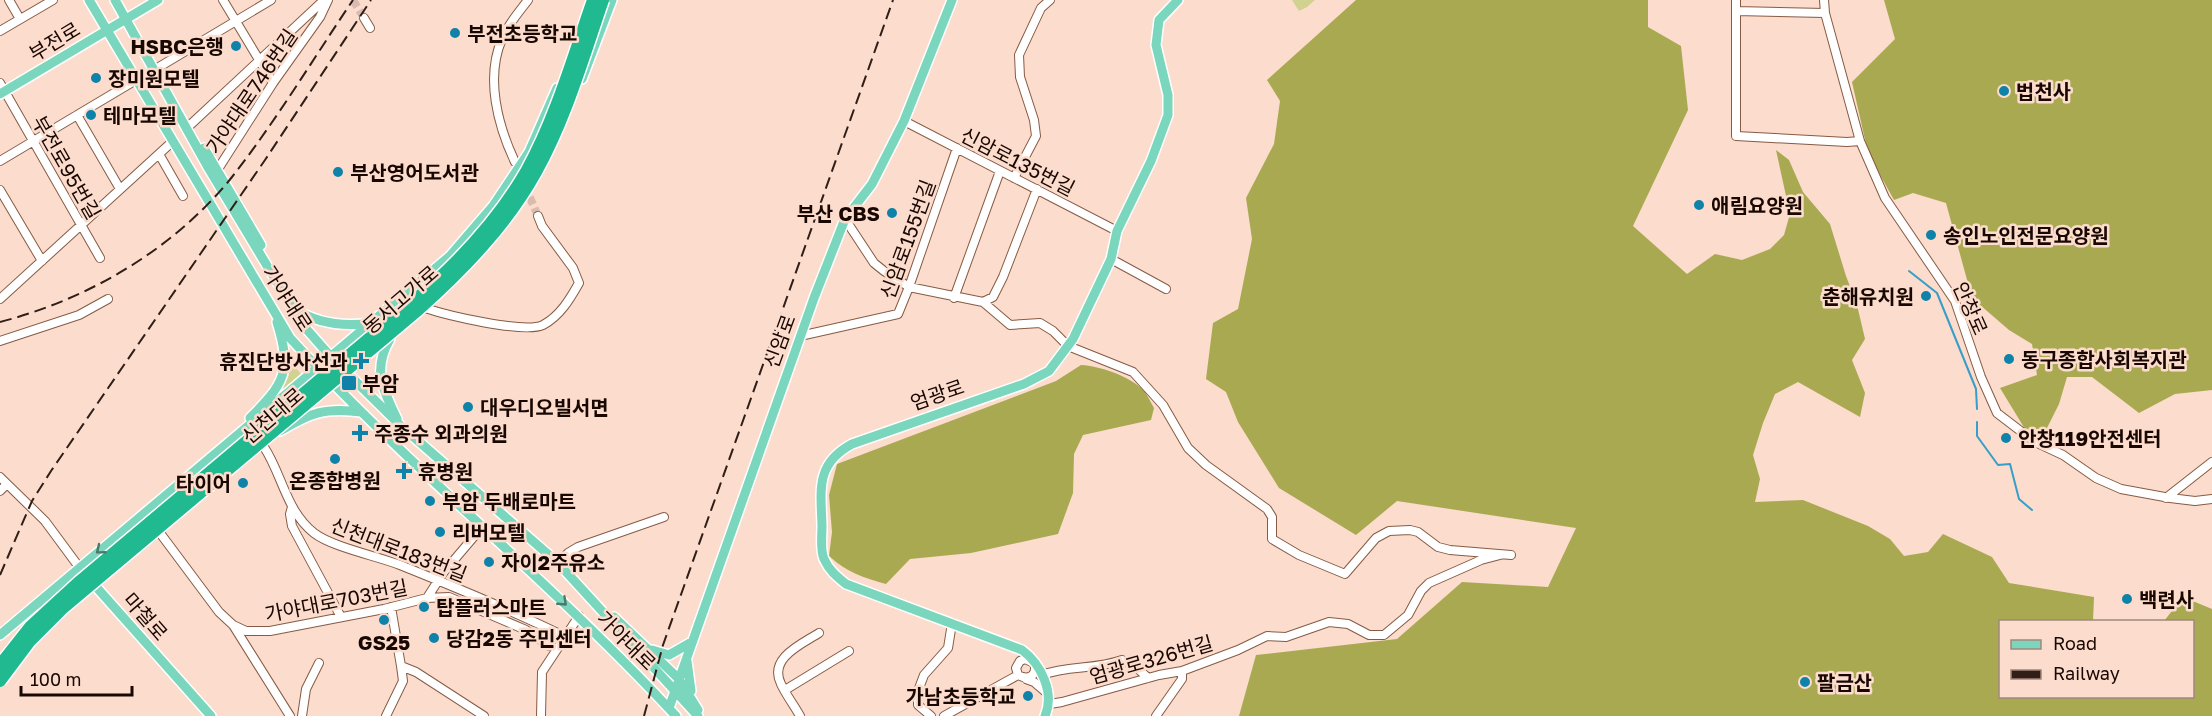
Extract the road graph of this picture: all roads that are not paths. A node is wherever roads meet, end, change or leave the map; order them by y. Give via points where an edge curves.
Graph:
1 (9, 0) edge
2 (54, 0) edge
3 (89, 0) edge
4 (115, 0) edge
5 (158, 0) edge
6 (223, 0) edge
7 (271, 0) edge
8 (326, 0) edge
9 (528, 0) edge
10 (587, 0) edge
11 (592, 0) edge
12 (603, 0) edge
13 (612, 0) edge
14 (952, 0) edge
15 (1050, 0) edge
16 (1178, 0) edge
17 (1736, 0) edge
18 (1824, 0) edge
19 (1736, 11) junction
20 (1821, 13) junction
21 (364, 18) tunnel mouth
22 (20, 19) junction
23 (126, 19) junction
24 (236, 21) junction
25 (370, 28) dead end
26 (0, 31) edge
27 (107, 31) junction
28 (259, 61) junction
29 (154, 69) junction
30 (136, 80) junction
31 (273, 83) junction
32 (2, 90) edge
33 (173, 102) junction
34 (77, 115) junction
35 (904, 121) junction
36 (189, 126) junction
37 (33, 141) junction
38 (1860, 141) junction
39 (174, 146) junction
40 (957, 148) junction
41 (159, 154) junction
42 (0, 160) edge
43 (515, 162) dead end
44 (218, 169) junction
45 (1000, 171) junction
46 (1014, 178) junction
47 (120, 189) junction
48 (1037, 189) junction
49 (0, 190) edge
50 (183, 196) dead end
51 (538, 216) tunnel mouth
52 (845, 219) junction
53 (81, 225) junction
54 (1117, 231) junction
55 (100, 258) dead end
56 (1111, 259) junction
57 (42, 261) junction
58 (909, 287) junction
59 (1166, 289) dead end
60 (1, 295) edge
61 (954, 298) junction
62 (108, 299) dead end
63 (288, 302) junction
64 (983, 302) junction
65 (272, 307) junction
66 (425, 308) junction
67 (371, 323) junction
68 (800, 336) junction
69 (390, 339) junction
70 (0, 341) edge
71 (1068, 346) junction
72 (331, 357) junction
73 (318, 368) junction
74 (348, 374) junction
75 (334, 386) junction
76 (361, 412) junction
77 (401, 426) junction
78 (280, 431) junction
79 (232, 440) junction
80 (264, 447) junction
81 (2212, 462) edge
82 (0, 477) edge
83 (7, 484) junction
84 (0, 491) edge
85 (2166, 498) junction
86 (2212, 499) edge
87 (292, 507) junction
88 (664, 517) dead end
89 (483, 526) junction
90 (160, 533) junction
91 (1501, 555) junction
92 (1511, 555) dead end
93 (558, 563) junction
94 (79, 567) junction
95 (438, 582) junction
96 (96, 586) junction
97 (427, 598) junction
98 (391, 607) junction
99 (579, 616) junction
100 (341, 617) junction
101 (952, 623) junction
102 (233, 626) junction
103 (819, 633) dead end
104 (0, 635) edge
105 (564, 636) junction
106 (690, 643) junction
107 (549, 646) dead end
108 (1013, 646) junction
109 (641, 648) junction
110 (849, 651) dead end
111 (687, 654) junction
112 (1020, 661) junction
113 (319, 663) dead end
114 (1034, 663) junction
115 (627, 665) junction
116 (0, 666) edge
117 (401, 666) junction
118 (1182, 671) junction
119 (1042, 675) junction
120 (1022, 676) junction
121 (1149, 678) junction
122 (679, 679) junction
123 (0, 681) edge
124 (785, 690) junction
125 (675, 691) junction
126 (1049, 700) junction
127 (693, 703) junction
128 (668, 712) edge
129 (211, 716) edge
130 (290, 716) edge
131 (302, 716) edge
132 (386, 716) edge
133 (484, 716) edge
134 (541, 716) edge
135 (676, 716) edge
136 (700, 716) edge
137 (800, 716) edge
138 (931, 716) edge
139 (944, 716) edge
140 (1045, 716) edge
141 (1156, 716) edge

1 - 22 street
2 - 22 street
3 - 27 main road
4 - 23 main road, 가야대로
5 - 23 main road, 부전로
6 - 24 street
7 - 24 street
8 - 28 street
8 - 31 street, 가야대로746번길 via 325,9
9 - 43 street via 501,40 494,83 498,111
10 - 67 main road, 신천대로 via 556,90 529,152 493,206 463,243
11 - 116 highway, 동서고가로, bridge via 549,123 526,171 473,244 410,304 80,581 30,627
12 - 123 highway, 동서고가로, bridge via 570,99 536,172 478,253 417,311 62,609 30,641
13 - 66 main road, 신천대로 via 562,128 531,188 494,241
14 - 35 main road, 신암로
15 - 46 street via 1041,8 1019,55 1020,77 1036,136
16 - 54 main road, 엄광로 via 1159,20 1156,45 1168,96 1168,115
17 - 19 street
18 - 20 street, 안창로
19 - 20 street
19 - 38 street via 1736,136
20 - 38 street, 안창로
21 - 25 street
22 - 26 street
23 - 27 main road, 부전로
23 - 29 main road, 가야대로
24 - 28 street
24 - 29 street
27 - 30 main road
27 - 32 main road, 부전로
28 - 31 street
28 - 36 street
29 - 33 main road, 가야대로
30 - 34 street
30 - 39 main road
31 - 44 street, 가야대로746번길
32 - 37 street, 부전로95번길
33 - 36 main road
33 - 63 main road, 가야대로
34 - 37 street
34 - 47 street
35 - 40 street, 신암로135번길
35 - 52 main road, 신암로 via 872,184
36 - 44 main road
37 - 42 street
37 - 53 street, 부전로95번길
38 - 85 street, 안창로 via 1885,198 1955,301 1997,413 2035,442 2063,455 2096,478 2121,489
39 - 41 street
39 - 65 main road via 208,215
40 - 45 street, 신암로135번길
40 - 58 street, 신암로155번길
41 - 47 street
41 - 50 street
44 - 63 main road
45 - 46 street, 신암로135번길
45 - 61 street
46 - 48 street, 신암로135번길
47 - 53 street
48 - 54 street, 신암로135번길
48 - 64 street via 1003,277 993,297
49 - 57 street
51 - 66 street via 579,283 567,305 542,326 517,328
52 - 58 street via 874,263
52 - 68 main road, 신암로
53 - 55 street, 부전로95번길
53 - 57 street
54 - 56 main road, 엄광로
56 - 59 street
56 - 71 main road, 엄광로
57 - 60 street
58 - 61 street
58 - 68 street, 신암로155번길 via 898,314
61 - 64 street
62 - 70 street via 79,315
63 - 67 main road via 307,317 352,326
63 - 72 main road, 가야대로
64 - 71 street via 1010,325 1040,323
65 - 73 main road, 가야대로 via 290,338
65 - 79 main road via 285,355 282,378 271,397
66 - 69 main road, 신천대로
67 - 72 main road, 신천대로
68 - 106 main road, 신암로
69 - 74 main road, 신천대로
69 - 77 main road via 382,352 381,378
71 - 91 street via 1133,372 1163,405 1188,448 1268,509 1272,539 1299,555 1345,574 1376,538 1389,531 1410,530 1438,547
71 - 101 main road, 엄광로 via 1049,371 1024,384 862,440 842,450 825,469 821,483 823,556 831,572 846,584
72 - 73 main road, 신천대로
72 - 74 main road, 가야대로
73 - 75 main road, 가야대로
73 - 79 main road, 신천대로
74 - 75 main road, 신천대로
74 - 77 main road, 가야대로
75 - 76 main road, 가야대로
75 - 78 main road, 신천대로
76 - 78 main road via 326,411 305,416
76 - 89 main road, 가야대로
77 - 93 main road, 가야대로
78 - 80 main road, 신천대로
79 -> 94 main road, 신천대로
80 - 87 street, 신천대로183번길
80 - 90 main road, 신천대로
81 - 85 street
82 - 83 street
83 - 84 street
83 - 94 street via 45,521
85 - 86 street, 안창로
87 - 95 street, 신천대로183번길 via 314,534
87 - 100 street via 292,526
88 - 93 street via 578,547
89 - 95 street, 가야대로703번길
89 -> 99 main road, 가야대로
90 - 96 main road, 신천대로
90 - 102 street
91 - 92 street
91 - 118 street, 엄광로326번길 via 1429,583 1408,615 1384,635 1368,635 1348,624 1329,622 1286,637 1266,636
93 - 109 main road, 가야대로
94 - 96 main road, 마철로
94 - 104 main road, 신천대로
95 - 97 street, 가야대로703번길
95 - 105 street, 신천대로183번길
96 - 116 main road, 신천대로
96 - 129 main road, 마철로
97 - 98 street, 가야대로703번길
97 - 107 street, 신천대로183번길 via 449,597 526,630
98 - 100 street, 가야대로703번길
98 - 117 street
99 - 105 street
99 - 115 main road, 가야대로
100 - 102 street, 가야대로703번길 via 270,631 246,631
101 - 108 main road, 엄광로
101 - 138 street via 948,648 924,675 918,691 918,705
102 - 130 street
103 - 124 street via 788,652 779,665
105 - 134 street via 542,672
106 - 109 main road via 669,655
106 - 111 main road, 신암로
108 - 112 street
108 - 114 main road, 엄광로
109 - 115 main road via 640,661 635,666
109 - 122 main road
109 - 125 main road, 가야대로
110 - 124 street
111 - 122 main road, 신암로
111 - 127 main road
112 - 114 street
112 - 120 street via 1016,668
113 - 131 street via 306,689
114 - 119 main road, 엄광로
114 - 120 street via 1035,674 1030,678
115 - 128 main road, 가야대로
117 - 132 street via 403,681
117 - 133 street
118 - 121 street, 엄광로326번길
118 - 141 street via 1182,679
119 - 121 street via 1122,660
119 - 126 main road, 엄광로
120 - 126 street via 1034,682
120 - 139 street
121 - 126 street, 엄광로326번길 via 1062,702
122 - 125 main road, 신암로
122 - 127 main road
124 - 137 street
125 - 128 main road, 신암로
125 - 136 main road, 가야대로
126 - 140 main road
127 - 136 main road
128 - 135 main road, 가야대로

